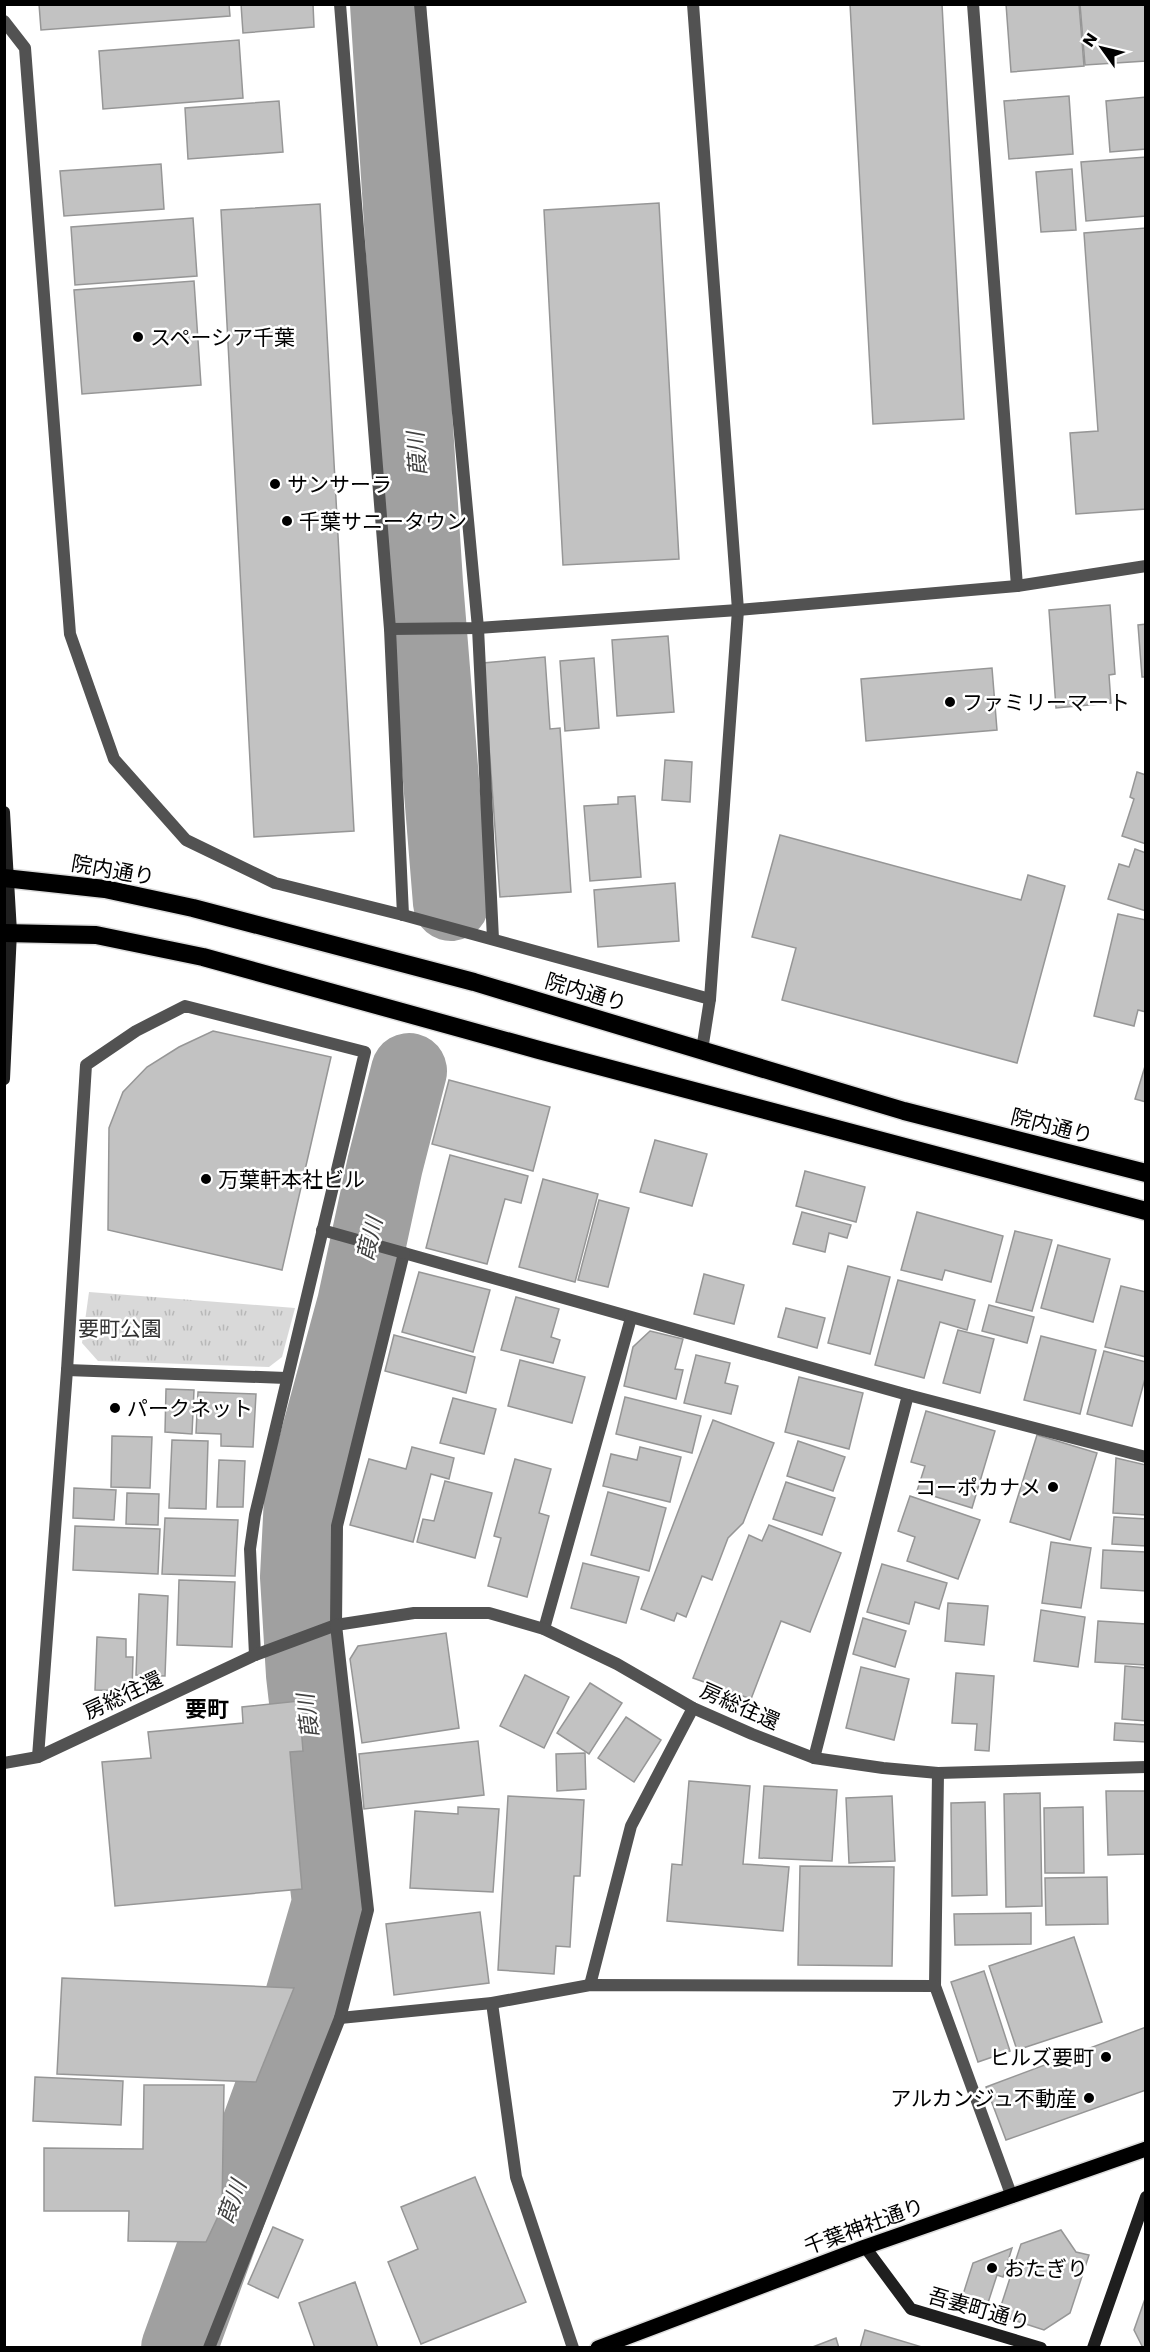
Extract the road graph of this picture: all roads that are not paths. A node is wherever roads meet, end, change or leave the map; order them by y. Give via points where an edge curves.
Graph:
1 (340, 4) edge
2 (420, 4) edge
3 (693, 4) edge
4 (973, 4) edge
5 (4, 21) edge
6 (1146, 566) edge
7 (1017, 586) junction
8 (738, 610) junction
9 (478, 628) junction
10 (390, 629) junction
11 (4, 812) edge
12 (6, 878) edge
13 (404, 915) junction
14 (8, 932) edge
15 (493, 939) junction
16 (710, 999) junction
17 (702, 1050) junction
18 (4, 1079) edge
19 (1146, 1173) edge
20 (1146, 1211) edge
21 (322, 1230) junction
22 (404, 1253) junction
23 (631, 1318) junction
24 (67, 1370) junction
25 (286, 1378) junction
26 (908, 1395) junction
27 (1146, 1457) edge
28 (332, 1627) junction
29 (544, 1629) junction
30 (255, 1655) junction
31 (693, 1708) junction
32 (38, 1757) junction
33 (814, 1758) junction
34 (4, 1763) edge
35 (1146, 1767) edge
36 (938, 1773) junction
37 (590, 1985) junction
38 (935, 1986) junction
39 (492, 2003) junction
40 (340, 2018) junction
41 (1146, 2149) edge
42 (1012, 2197) junction
43 (1146, 2197) edge
44 (865, 2247) junction
45 (209, 2348) edge
46 (573, 2348) edge
47 (598, 2348) edge
48 (1041, 2348) edge
49 (1093, 2348) edge

1 - 10 street
2 - 9 street
3 - 8 street
4 - 7 street
5 - 13 street via 25,48 70,634 114,759 186,840 275,883
6 - 7 street
7 - 8 street
8 - 9 street
8 - 16 street
9 - 10 street
9 - 15 street
10 - 13 street
11 - 12 street
12 - 14 street
12 - 17 highway, 院内通り via 105,889 193,908 474,982
13 - 15 street
14 - 18 street
14 - 20 highway via 96,935 203,957
15 - 16 street
16 - 17 street
17 - 19 highway, 院内通り via 904,1111
21 - 22 street
21 - 24 street via 365,1052 185,1006 136,1031 86,1065
21 - 25 street
22 - 23 street
22 - 28 street via 337,1526
23 - 26 street
23 - 29 street
24 - 25 street
24 - 32 street
25 - 30 street via 250,1549
26 - 27 street
26 - 33 street
28 - 29 street, 房総往還 via 414,1613 489,1613
28 - 30 street, 房総往還
28 - 40 street via 368,1910
29 - 31 street, 房総往還 via 617,1664
30 - 32 street, 房総往還
31 - 33 street, 房総往還
31 - 37 street via 631,1826
32 - 34 street, 房総往還
33 - 36 street, 房総往還
35 - 36 street, 房総往還
36 - 38 street
37 - 38 street
37 - 39 street
38 - 42 street
39 - 40 street
39 - 46 street via 516,2176
40 - 45 street
41 - 42 main road, 千葉神社通り
42 - 44 main road, 千葉神社通り
43 - 49 street
44 - 47 main road, 千葉神社通り
44 - 48 street, 吾妻町通り via 911,2309

